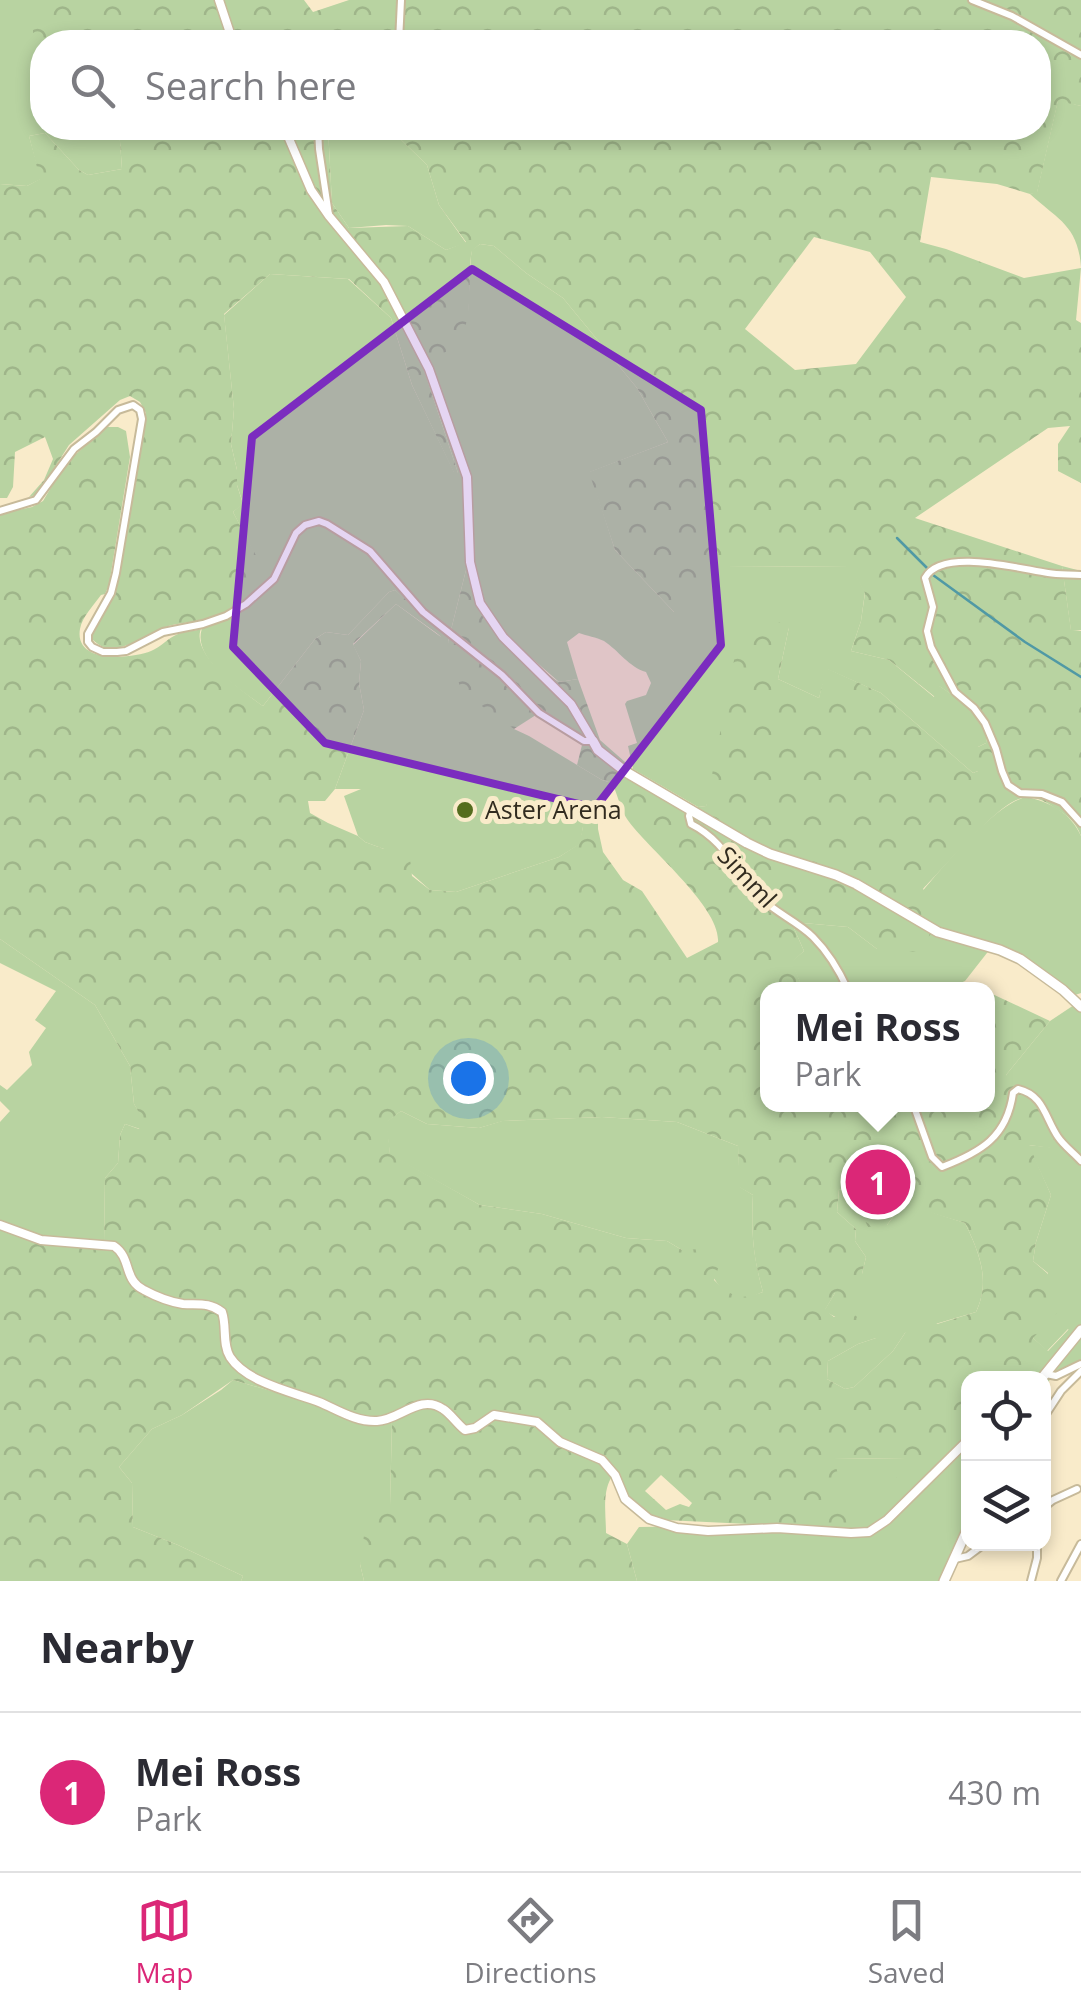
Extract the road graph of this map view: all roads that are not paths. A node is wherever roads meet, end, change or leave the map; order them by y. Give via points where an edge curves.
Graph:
1 (219, 0) edge
2 (401, 0) edge
3 (972, 0) edge
4 (230, 30) edge
5 (400, 30) edge
6 (1037, 30) edge
7 (1051, 38) edge
8 (1081, 55) edge
9 (290, 140) edge
10 (318, 140) edge
11 (329, 216) junction
12 (0, 511) edge
13 (1081, 575) edge
14 (592, 741) junction
15 (690, 809) junction
16 (1081, 823) edge
17 (844, 982) edge
18 (1081, 1007) edge
19 (915, 1112) edge
20 (1081, 1161) edge
21 (0, 1225) edge
22 (1081, 1330) edge
23 (1081, 1368) edge
24 (1048, 1371) edge
25 (1051, 1376) edge
26 (1051, 1407) edge
27 (961, 1447) edge
28 (1076, 1489) dead end
29 (1051, 1502) edge
30 (961, 1544) edge
31 (1081, 1544) edge
32 (975, 1551) edge
33 (1038, 1551) edge
34 (954, 1560) junction
35 (944, 1581) edge
36 (1031, 1581) edge
37 (1060, 1581) edge

1 - 4 street
2 - 5 street
3 - 6 street
7 - 8 street
9 - 11 street
10 - 11 street
11 - 14 street via 384,282 429,369 467,477 470,562 480,603 503,637 571,704
12 - 14 street via 36,500 74,450 133,404 142,419 132,481 113,586 88,634 92,647 126,650 237,610 274,579 296,533 319,521 370,552 423,612 539,712
13 - 16 street via 982,562 931,570 925,581 934,607 928,636 944,676 984,724 1008,785 1062,802
14 - 15 main road via 626,772
15 - 17 street, Simml via 691,824 730,856 757,894 812,936
15 - 18 main road via 770,854 856,884 938,932 1020,959
19 - 20 street via 942,1167 998,1134 1012,1093 1031,1092
21 - 27 street via 41,1240 119,1248 130,1279 143,1290 222,1312 230,1355 246,1371 352,1417 384,1420 428,1404 464,1430 494,1415 537,1422 560,1442 606,1463 634,1508 677,1528 869,1532
22 - 24 main road
23 - 25 street
23 - 26 street
28 - 29 street
30 - 34 main road
31 - 37 street
32 - 34 street
33 - 36 street
34 - 35 main road

